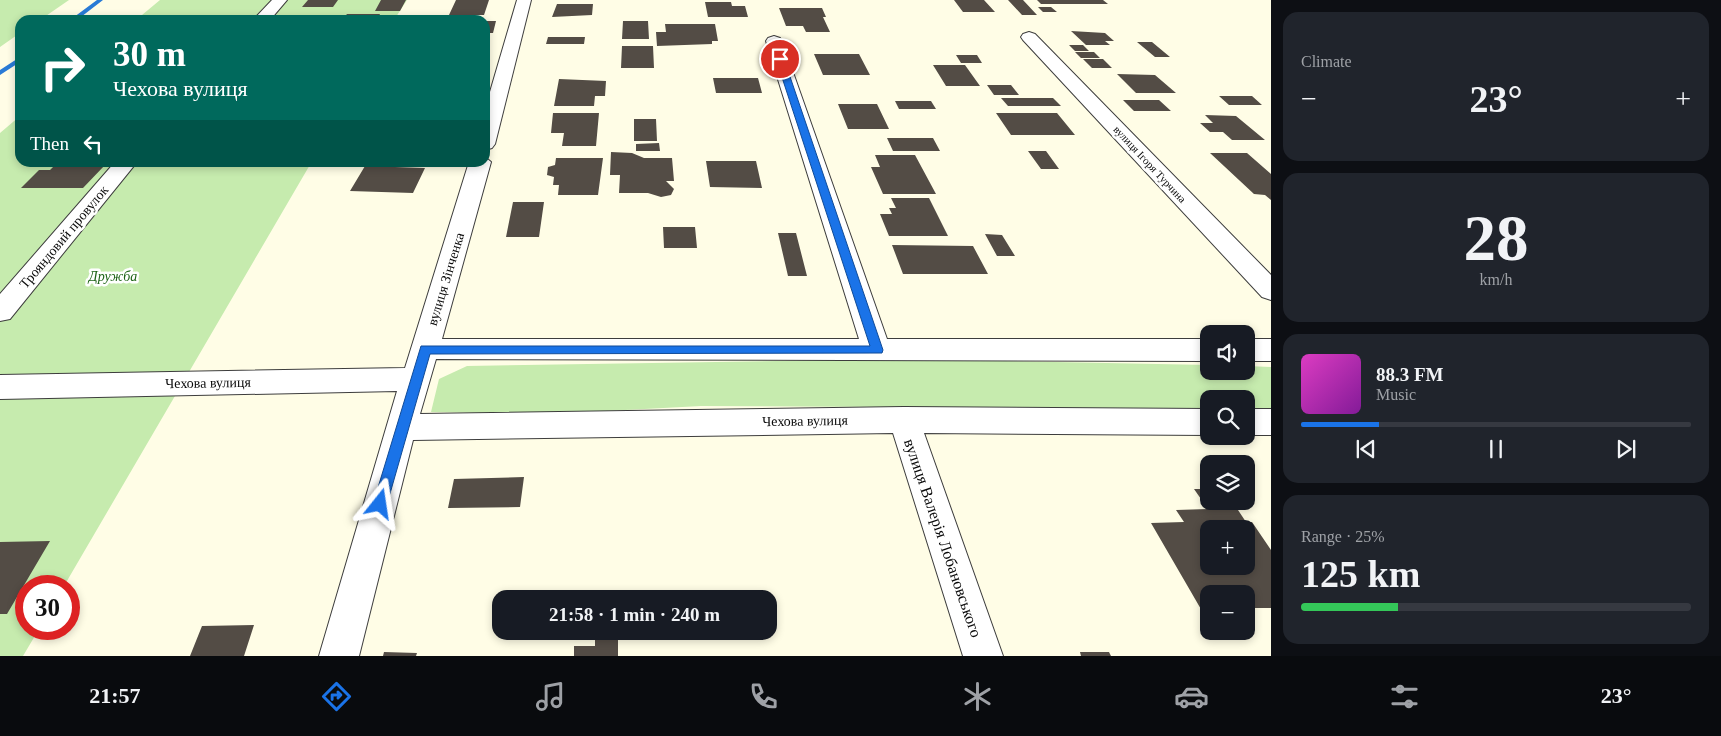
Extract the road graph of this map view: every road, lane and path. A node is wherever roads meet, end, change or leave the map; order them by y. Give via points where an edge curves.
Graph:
1 (280, 0) edge
2 (524, 0) edge
3 (266, 15) edge
4 (1030, 36) dead end
5 (774, 41) dead end
6 (490, 126) edge
7 (123, 167) edge
8 (479, 167) edge
9 (1271, 291) edge
10 (0, 312) edge
11 (877, 350) junction
12 (1200, 350) edge
13 (1255, 350) edge
14 (1271, 350) edge
15 (420, 364) junction
16 (0, 387) edge
17 (904, 420) junction
18 (1200, 422) edge
19 (1255, 422) edge
20 (1271, 422) edge
21 (401, 427) junction
22 (339, 656) edge
23 (983, 656) edge

1 - 3 street
2 - 6 street
4 - 9 street, вулиця Ігоря Турчина
5 - 11 street
7 - 10 street, Трояндовий провулок
8 - 15 street, вулиця Зінченка
11 - 12 street, Чехова вулиця
11 - 15 street, Чехова вулиця
13 - 14 street
15 - 16 street, Чехова вулиця
15 - 21 street, вулиця Зінченка
17 - 18 street, Чехова вулиця
17 - 21 street, Чехова вулиця
17 - 23 street, вулиця Валерія Лобановського
19 - 20 street
21 - 22 street, вулиця Зінченка

